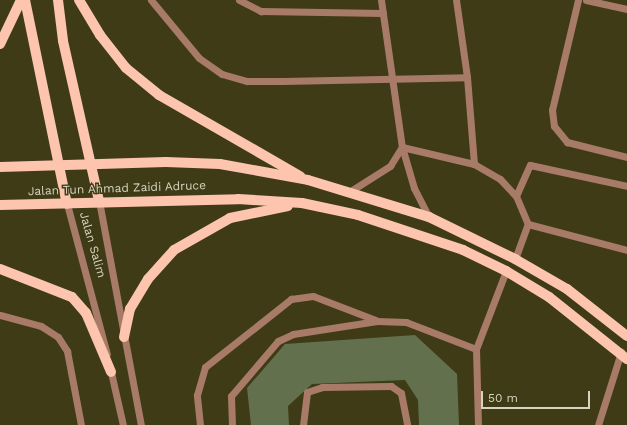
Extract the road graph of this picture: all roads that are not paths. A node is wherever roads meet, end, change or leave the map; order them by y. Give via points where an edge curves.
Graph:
1 (21, 0) edge
2 (25, 0) edge
3 (58, 0) edge
4 (79, 0) edge
5 (151, 0) edge
6 (239, 0) edge
7 (381, 0) edge
8 (456, 0) edge
9 (578, 0) edge
10 (586, 0) edge
11 (627, 9) edge
12 (383, 13) junction
13 (0, 44) edge
14 (392, 77) junction
15 (467, 77) junction
16 (402, 147) junction
17 (627, 157) edge
18 (91, 162) junction
19 (57, 163) junction
20 (474, 164) junction
21 (0, 167) edge
22 (308, 180) junction
23 (627, 186) edge
24 (349, 192) junction
25 (516, 196) junction
26 (99, 201) junction
27 (302, 203) junction
28 (67, 204) junction
29 (0, 205) edge
30 (429, 218) junction
31 (528, 224) junction
32 (627, 250) edge
33 (515, 259) junction
34 (0, 269) edge
35 (506, 272) junction
36 (0, 315) edge
37 (377, 320) junction
38 (627, 336) edge
39 (124, 337) junction
40 (476, 349) junction
41 (624, 356) edge
42 (111, 372) junction
43 (81, 425) edge
44 (122, 425) edge
45 (141, 425) edge
46 (200, 425) edge
47 (232, 425) edge
48 (303, 425) edge
49 (407, 425) edge
50 (478, 425) edge
51 (598, 425) edge

1 - 13 main road
2 - 19 main road, Jalan Salim
3 - 18 main road, Jalan Salim via 64,41
4 - 22 main road via 100,35 126,68 159,96
5 - 14 street via 199,58 222,74 247,81
6 - 12 street via 261,11
7 - 12 street
8 - 15 street
9 - 17 street via 552,110 554,126 568,142
10 - 11 street
12 - 14 street
14 - 15 street
14 - 16 street
15 - 20 street
16 - 20 street
16 - 24 street via 390,166
16 - 30 street via 414,188
18 - 19 main road, Jalan Tun Ahmad Zaidi Adruce
18 - 22 main road, Jalan Tun Ahmad Zaidi Adruce via 220,164
18 - 26 main road, Jalan Salim
19 - 21 main road, Jalan Tun Ahmad Zaidi Adruce
19 - 28 main road, Jalan Salim
20 - 25 street via 500,179
22 - 24 main road, Jalan Tun Ahmad Zaidi Adruce
23 - 25 street via 530,165
24 - 30 main road, Jalan Tun Ahmad Zaidi Adruce
25 - 31 street
26 - 27 main road, Jalan Tun Ahmad Zaidi Adruce via 238,199
26 - 28 main road, Jalan Tun Ahmad Zaidi Adruce
26 - 39 street, Jalan Salim
27 - 35 main road, Jalan Tun Ahmad Zaidi Adruce via 406,230 463,250
27 - 39 main road via 230,218 174,250 148,279 130,309
28 - 29 main road, Jalan Tun Ahmad Zaidi Adruce
28 - 42 street, Jalan Salim
30 - 33 main road, Jalan Tun Ahmad Zaidi Adruce
31 - 32 street
31 - 33 street
33 - 38 main road, Jalan Tun Ahmad Zaidi Adruce via 567,289
34 - 42 main road via 72,297 86,313
35 - 40 street
35 - 41 main road, Jalan Tun Ahmad Zaidi Adruce via 549,297
36 - 43 street via 41,326 58,338 67,351
37 - 40 street via 414,323
37 - 46 street via 313,296 291,299 205,367 197,395
37 - 47 street via 293,334 278,341 231,396
39 - 45 street, Jalan Salim
40 - 50 street
41 - 51 street
42 - 44 street, Jalan Salim
48 - 49 street via 307,392 322,386 383,386 401,393

